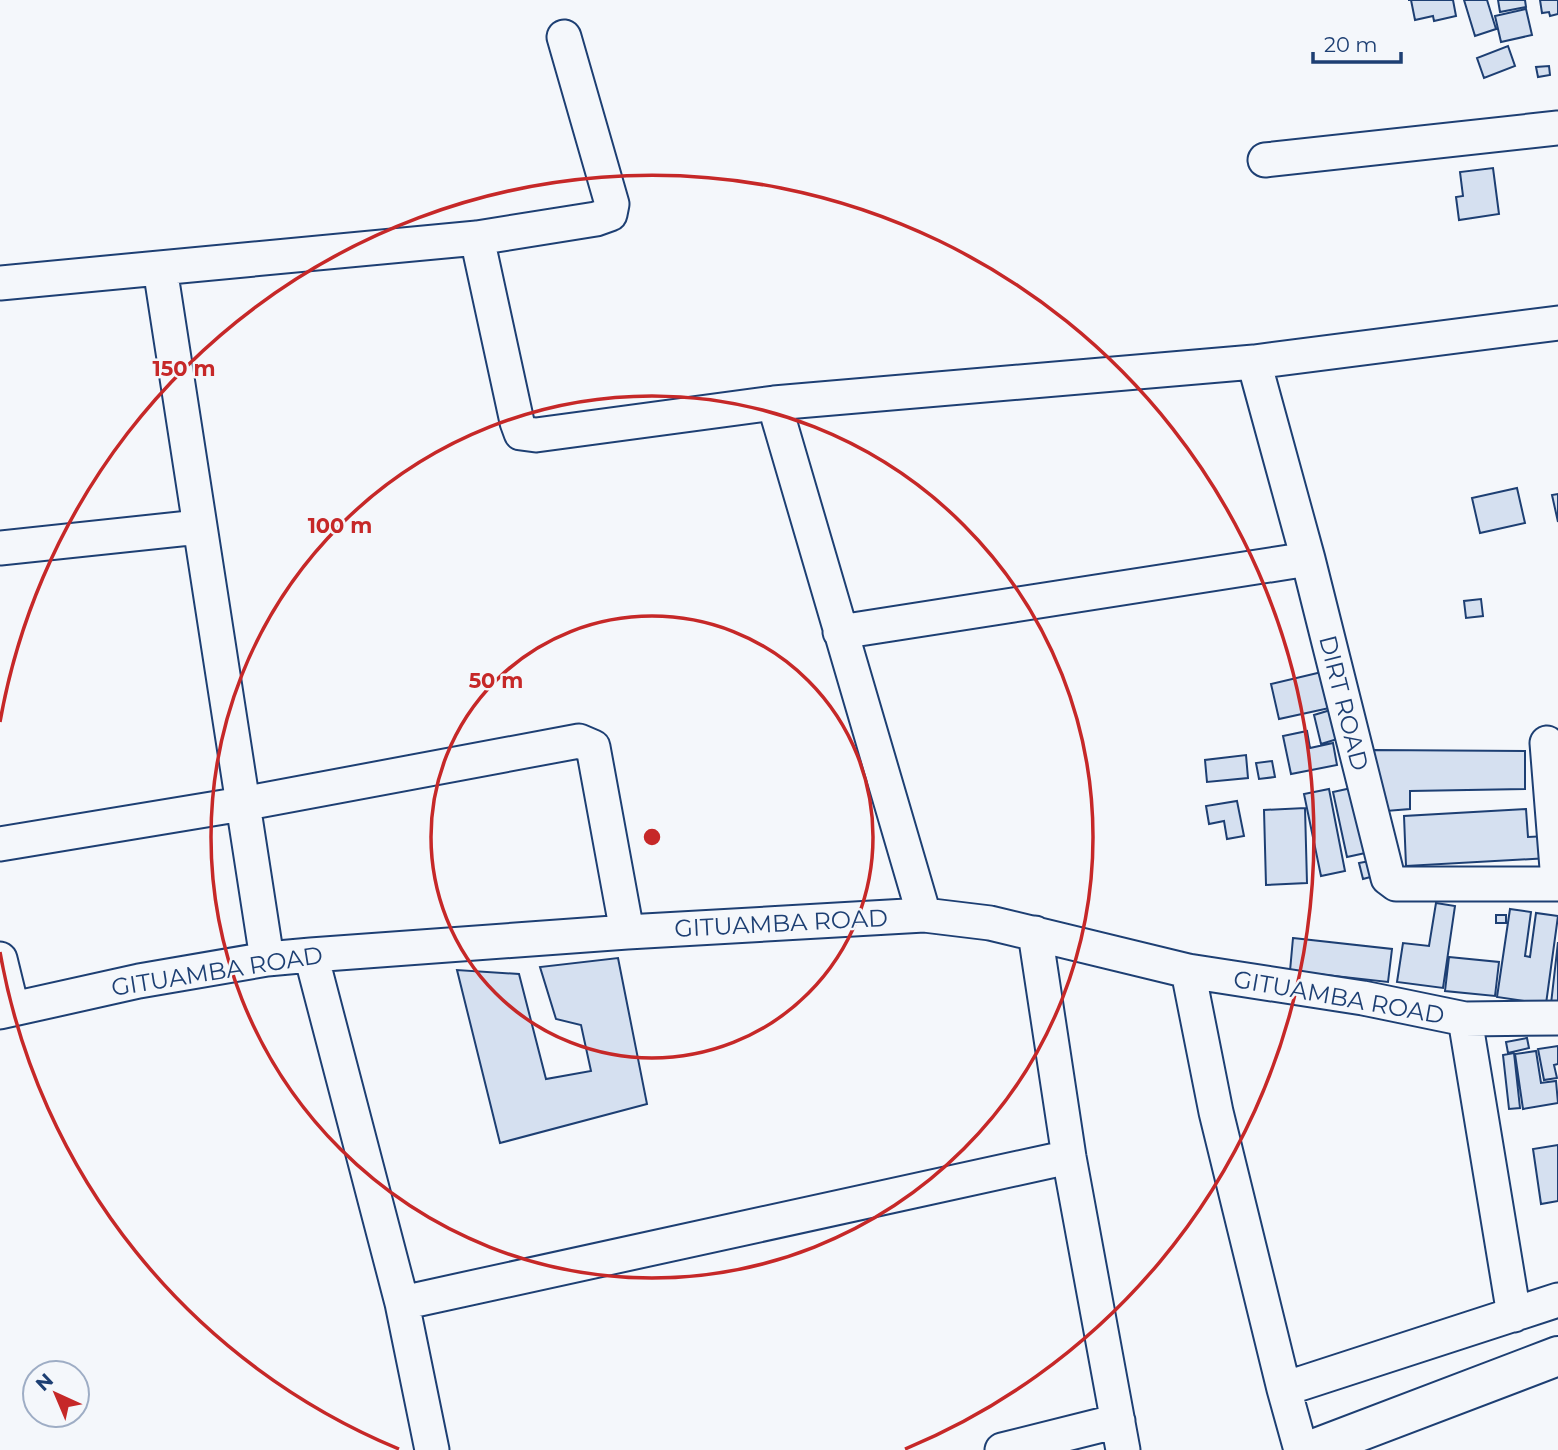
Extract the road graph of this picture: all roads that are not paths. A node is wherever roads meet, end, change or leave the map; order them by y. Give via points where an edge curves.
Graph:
1 (564, 37) dead end
2 (1558, 128) edge
3 (1265, 160) dead end
4 (477, 238) junction
5 (160, 268) junction
6 (0, 283) edge
7 (1558, 323) edge
8 (1254, 362) junction
9 (774, 403) junction
10 (199, 527) junction
11 (0, 548) edge
12 (1308, 559) junction
13 (840, 632) junction
14 (1547, 743) dead end
15 (242, 804) junction
16 (0, 844) edge
17 (1558, 883) edge
18 (924, 915) junction
19 (628, 932) junction
20 (1035, 933) junction
21 (311, 955) junction
22 (0, 958) edge
23 (267, 960) junction
24 (1188, 971) junction
25 (6, 1010) edge
26 (1558, 1018) edge
27 (1465, 1019) junction
28 (1069, 1157) junction
29 (1558, 1300) edge
30 (402, 1303) junction
31 (1514, 1315) junction
32 (1558, 1356) edge
33 (1284, 1389) junction
34 (1120, 1435) edge
35 (432, 1450) edge
36 (1002, 1450) edge
37 (1301, 1450) edge
38 (1311, 1450) edge

1 - 4 street via 612,204 610,214
2 - 3 street
4 - 5 street
4 - 9 street via 521,433 536,435
5 - 6 street
5 - 10 street
7 - 8 street
8 - 9 street
8 - 12 street, DIRT ROAD
9 - 13 street
10 - 11 street
10 - 15 street
12 - 13 street
12 - 17 street, DIRT ROAD via 1388,878 1396,884
13 - 18 street
14 - 17 street
15 - 16 street
15 - 19 street via 579,741 593,747
15 - 23 street
18 - 19 street, GITUAMBA ROAD
18 - 20 street, GITUAMBA ROAD
19 - 21 street, GITUAMBA ROAD
20 - 24 street, GITUAMBA ROAD
20 - 28 street
21 - 23 street, GITUAMBA ROAD
21 - 30 street
22 - 25 street
23 - 25 street, GITUAMBA ROAD
24 - 27 street, GITUAMBA ROAD
24 - 33 street via 1216,1112
26 - 27 street, GITUAMBA ROAD
27 - 31 street
28 - 30 street
28 - 34 street
29 - 31 street
30 - 35 street
31 - 33 street
32 - 38 main road
33 - 37 street
34 - 36 street

